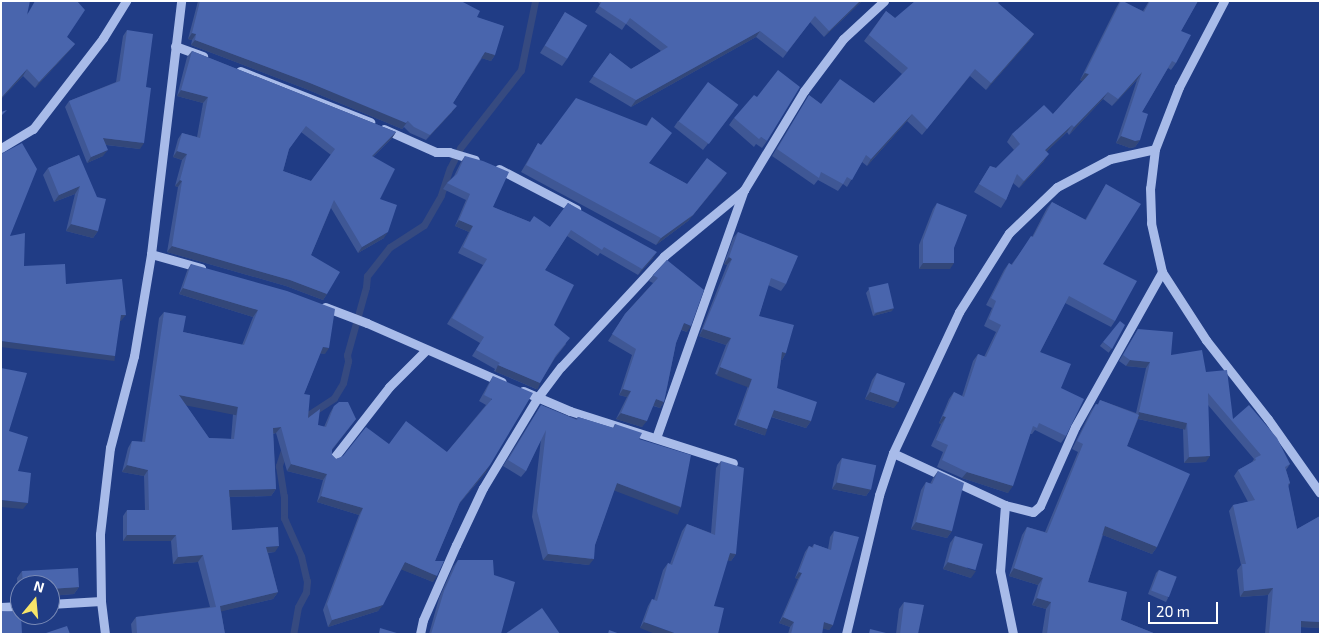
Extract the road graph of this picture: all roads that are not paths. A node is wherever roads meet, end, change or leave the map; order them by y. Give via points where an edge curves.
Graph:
1 (126, 1) edge
2 (181, 1) edge
3 (884, 1) edge
4 (1224, 1) edge
5 (175, 46) junction
6 (212, 60) edge
7 (230, 67) edge
8 (1, 148) edge
9 (1155, 149) junction
10 (744, 190) junction
11 (589, 216) edge
12 (151, 254) junction
13 (208, 270) edge
14 (1162, 272) junction
15 (317, 304) edge
16 (426, 350) junction
17 (538, 397) junction
18 (656, 438) junction
19 (893, 453) junction
20 (332, 459) edge
21 (733, 463) edge
22 (1320, 493) edge
23 (1005, 505) junction
24 (101, 601) junction
25 (60, 603) edge
26 (104, 634) edge
27 (420, 634) edge
28 (846, 634) edge
29 (1013, 634) edge

1 - 8 street via 33,129
2 - 5 street
3 - 10 street via 843,39 810,83
4 - 9 street via 1180,87
5 - 6 street
5 - 12 street
7 - 11 street via 374,123 436,152 449,152 485,163 520,178
9 - 14 street via 1150,188 1151,223
9 - 19 street via 1110,159 1057,187 1009,233 959,312
10 - 17 street via 660,254
10 - 18 street
12 - 13 street
12 - 24 street via 134,356 110,448 100,534
14 - 22 street via 1206,340 1268,419
14 - 23 street via 1075,427 1040,506 1033,512
15 - 16 street
16 - 17 street
16 - 20 street via 389,387
17 - 18 street via 570,411
17 - 27 street via 483,488 423,620
18 - 21 street
19 - 23 street
19 - 28 street via 879,495
23 - 29 street via 1000,571
24 - 25 street
24 - 26 street

